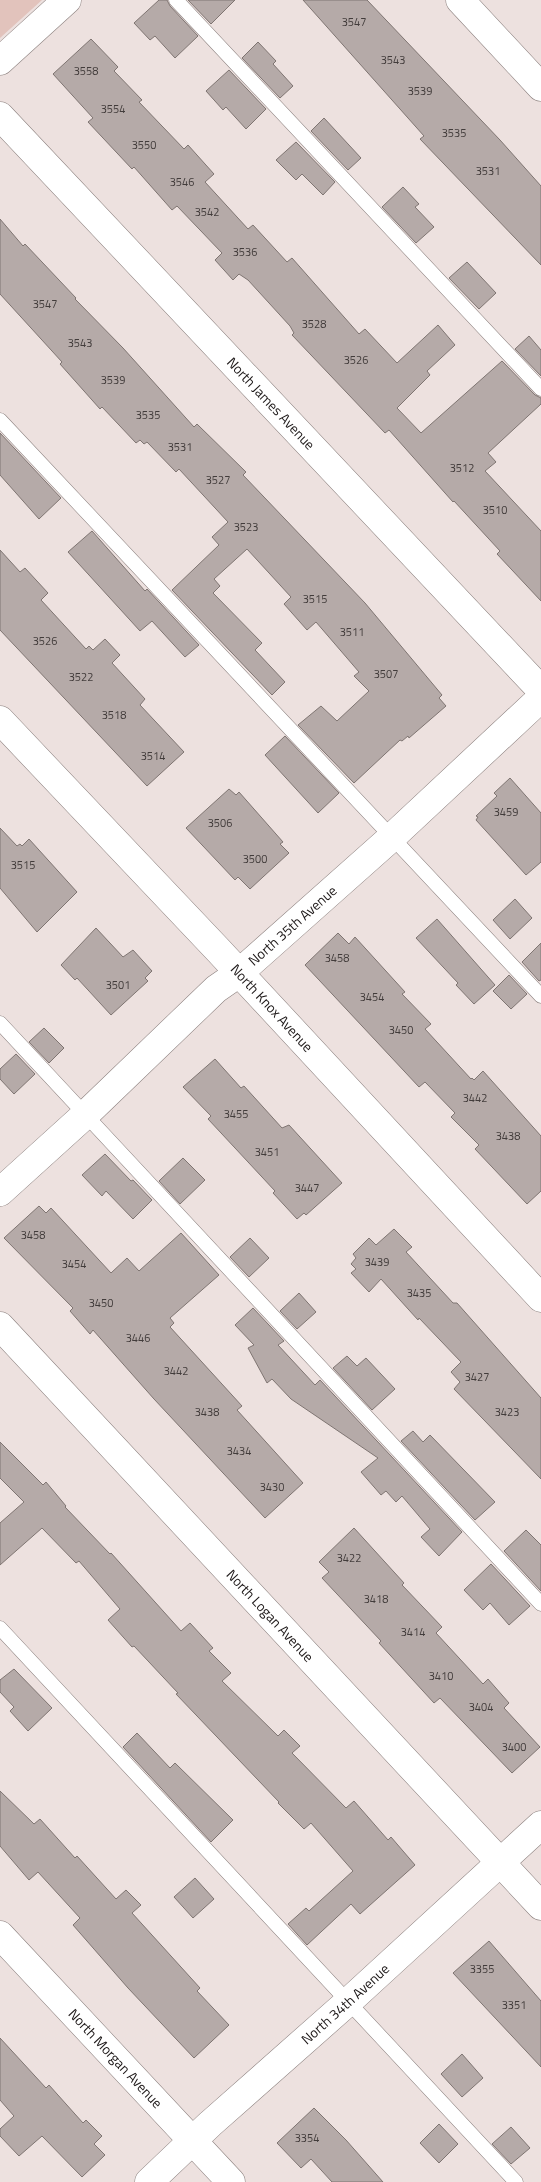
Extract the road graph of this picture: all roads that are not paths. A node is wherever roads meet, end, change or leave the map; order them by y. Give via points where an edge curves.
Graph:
1 (67, 0) edge
2 (176, 0) edge
3 (460, 0) edge
4 (0, 60) edge
5 (541, 87) edge
6 (0, 116) edge
7 (541, 389) edge
8 (0, 420) edge
9 (541, 690) edge
10 (541, 698) edge
11 (0, 720) edge
12 (391, 838) junction
13 (239, 973) junction
14 (541, 996) edge
15 (0, 1023) edge
16 (85, 1115) junction
17 (0, 1192) edge
18 (541, 1298) edge
19 (0, 1326) edge
20 (541, 1604) edge
21 (0, 1628) edge
22 (541, 1825) edge
23 (501, 1863) junction
24 (541, 1906) edge
25 (0, 1935) edge
26 (348, 2002) junction
27 (193, 2141) junction
28 (149, 2182) edge
29 (231, 2182) edge
30 (516, 2182) edge

1 - 4 street
2 - 7 lane
3 - 5 street
6 - 9 street, North James Avenue
8 - 12 lane
10 - 12 street, North 35th Avenue
11 - 13 street, North Knox Avenue
12 - 13 street, North 35th Avenue
12 - 14 lane
13 - 16 street, North 35th Avenue via 216,989
13 - 18 street, North Knox Avenue
15 - 16 lane
16 - 17 street, North 35th Avenue
16 - 20 lane
19 - 23 street, North Logan Avenue
21 - 26 lane
22 - 23 street, North 34th Avenue
23 - 24 street, North Logan Avenue
23 - 26 street, North 34th Avenue
25 - 27 street, North Morgan Avenue
26 - 27 street, North 34th Avenue
26 - 30 lane
27 - 28 street, North 34th Avenue
27 - 29 street, North Morgan Avenue

